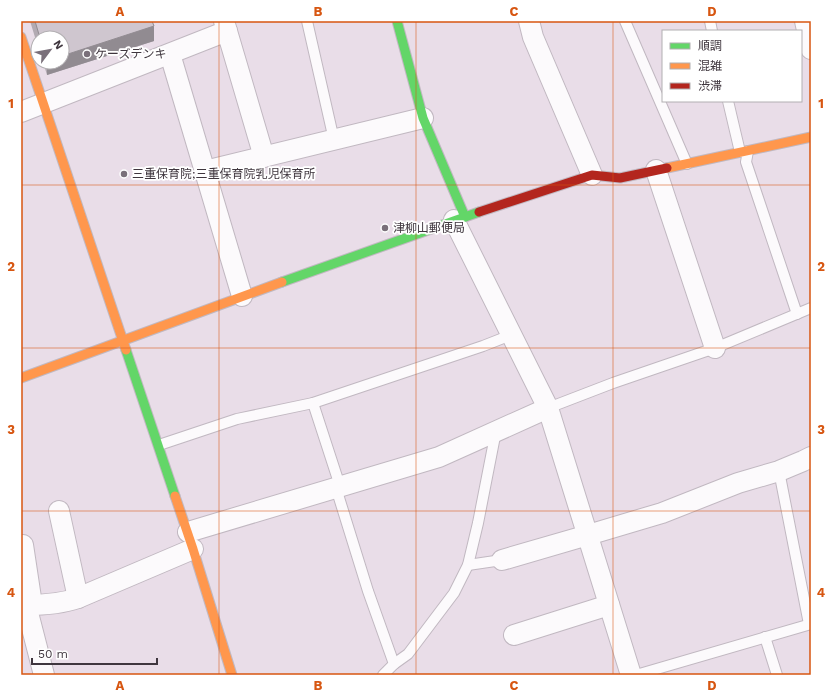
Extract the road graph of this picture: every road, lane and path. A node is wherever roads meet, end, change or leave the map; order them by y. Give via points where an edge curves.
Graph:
1 (307, 21) edge
2 (397, 21) edge
3 (529, 21) edge
4 (625, 21) edge
5 (804, 21) edge
6 (226, 26) edge
7 (21, 37) edge
8 (811, 49) edge
9 (170, 54) junction
10 (728, 102) edge
11 (44, 103) junction
12 (21, 112) edge
13 (423, 118) junction
14 (811, 137) edge
15 (334, 140) junction
16 (744, 151) junction
17 (264, 157) junction
18 (687, 164) junction
19 (656, 170) junction
20 (205, 171) junction
21 (592, 174) junction
22 (459, 218) junction
23 (242, 296) junction
24 (811, 308) edge
25 (797, 314) junction
26 (511, 335) junction
27 (124, 340) junction
28 (715, 348) junction
29 (21, 378) edge
30 (313, 403) junction
31 (548, 408) junction
32 (496, 431) junction
33 (159, 445) junction
34 (811, 457) edge
35 (779, 471) junction
36 (338, 487) junction
37 (59, 511) dead end
38 (588, 535) junction
39 (191, 540) junction
40 (23, 545) dead end
41 (502, 560) joint
42 (468, 565) junction
43 (78, 598) junction
44 (26, 603) edge
45 (609, 605) junction
46 (810, 624) edge
47 (514, 635) dead end
48 (765, 637) junction
49 (394, 664) junction
50 (44, 675) edge
51 (232, 675) edge
52 (383, 675) edge
53 (631, 675) edge
54 (636, 675) edge
55 (777, 675) edge

1 - 15 lane
2 - 13 street
3 - 21 street via 533,37
4 - 18 lane
5 - 8 street
6 - 9 street
6 - 17 street
7 - 11 street
9 - 11 street
9 - 20 street
10 - 16 lane
11 - 12 street
11 - 27 street
13 - 15 street
13 - 22 street
14 - 16 street
15 - 17 street
16 - 18 street
16 - 25 lane
17 - 20 street
18 - 19 street
19 - 21 street via 620,178
19 - 28 street
20 - 23 street
21 - 22 street
22 - 23 street
22 - 26 street
23 - 27 street
24 - 25 lane
25 - 28 lane
26 - 30 lane
26 - 31 street
27 - 29 street
27 - 33 street
28 - 31 lane
30 - 33 lane via 237,419
30 - 36 lane
31 - 32 street
31 - 38 street
32 - 36 street via 439,457
32 - 42 lane
33 - 39 street
34 - 35 street
35 - 38 street via 738,483 662,513
35 - 46 lane
36 - 39 street
36 - 49 lane via 368,591
37 - 43 street
38 - 41 street
38 - 45 street
39 - 43 street
39 - 51 street
40 - 44 street via 31,598
41 - 42 lane
42 - 49 lane via 454,594 408,654
43 - 44 street via 49,604
44 - 50 street
45 - 47 street
45 - 53 street
46 - 48 lane
48 - 54 lane
48 - 55 lane
49 - 52 lane

